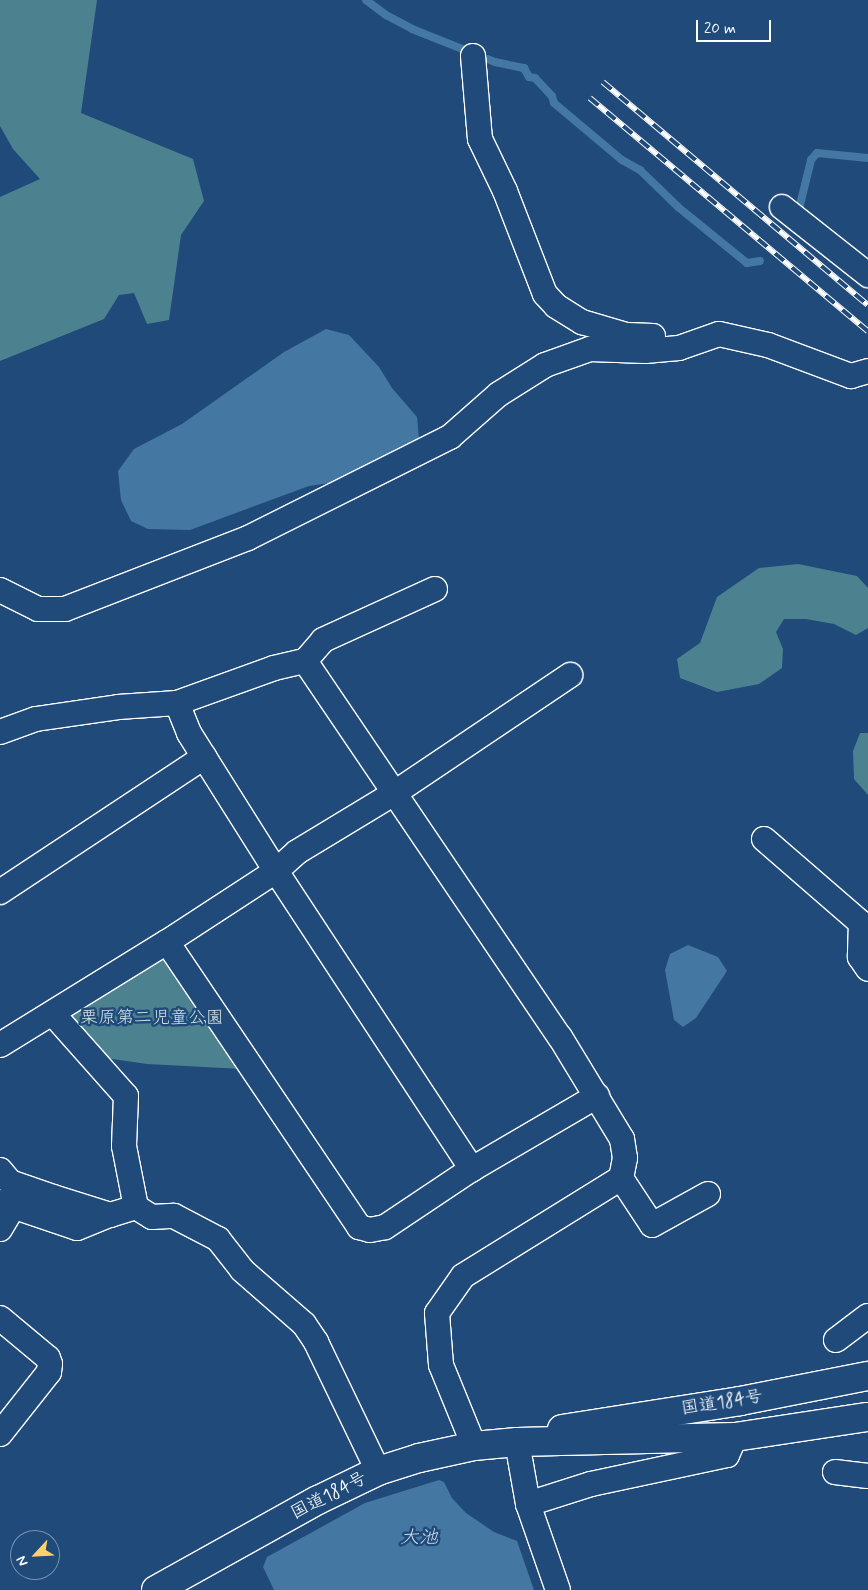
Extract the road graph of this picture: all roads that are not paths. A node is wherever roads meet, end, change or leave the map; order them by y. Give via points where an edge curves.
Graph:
1 (473, 56) dead end
2 (782, 207) dead end
3 (868, 275) edge
4 (719, 334) junction
5 (862, 376) edge
6 (436, 588) dead end
7 (0, 590) edge
8 (305, 661) junction
9 (570, 675) dead end
10 (177, 704) junction
11 (0, 732) edge
12 (204, 757) junction
13 (396, 792) junction
14 (764, 839) dead end
15 (276, 871) junction
16 (0, 892) edge
17 (168, 942) junction
18 (868, 969) edge
19 (54, 1015) junction
20 (0, 1045) edge
21 (597, 1096) junction
22 (0, 1170) edge
23 (472, 1170) junction
24 (621, 1178) junction
25 (708, 1194) dead end
26 (7, 1204) edge
27 (136, 1207) junction
28 (110, 1215) junction
29 (0, 1229) edge
30 (0, 1303) edge
31 (868, 1316) edge
32 (10, 1317) edge
33 (836, 1340) dead end
34 (868, 1376) edge
35 (868, 1417) edge
36 (0, 1434) edge
37 (735, 1437) junction
38 (517, 1442) junction
39 (474, 1446) junction
40 (378, 1472) junction
41 (835, 1472) dead end
42 (868, 1476) edge
43 (528, 1504) junction
44 (156, 1590) edge
45 (558, 1590) edge

1 - 4 street via 480,139 505,191 545,294 579,321 607,331 643,336
2 - 3 street
4 - 5 street via 768,345
4 - 7 street via 679,348 645,351 590,348 567,354 499,394 450,437 295,517 65,609 38,609
6 - 8 street via 323,640
8 - 10 street via 274,668
8 - 13 street
9 - 13 street
10 - 11 street via 118,707 36,719
10 - 12 street
12 - 15 street
12 - 16 street
13 - 15 street via 297,852
13 - 21 street
14 - 18 street via 861,923 860,957
15 - 17 street
15 - 23 street
17 - 19 street
17 - 23 street via 359,1227 370,1230 384,1227
19 - 20 street
19 - 27 street via 126,1096 124,1146
21 - 23 street
21 - 24 street via 622,1139 625,1158
22 - 28 street via 10,1182
24 - 25 street via 652,1225
24 - 39 street via 462,1276 437,1313 441,1365
26 - 28 street via 77,1228
26 - 29 street
27 - 28 street
27 - 40 street via 152,1217 174,1216 218,1239 242,1270 304,1324 316,1342
30 - 32 street
31 - 33 street
32 - 36 street via 50,1364 49,1372
34 - 38 highway, 国道184号 via 740,1402 567,1428
35 - 37 highway, 国道184号
37 - 38 highway, 国道184号
37 - 43 street via 727,1455 591,1484
38 - 39 highway, 国道184号
38 - 43 street
39 - 40 highway, 国道184号 via 419,1458
40 - 44 highway, 国道184号 via 318,1500
41 - 42 street
43 - 45 street

